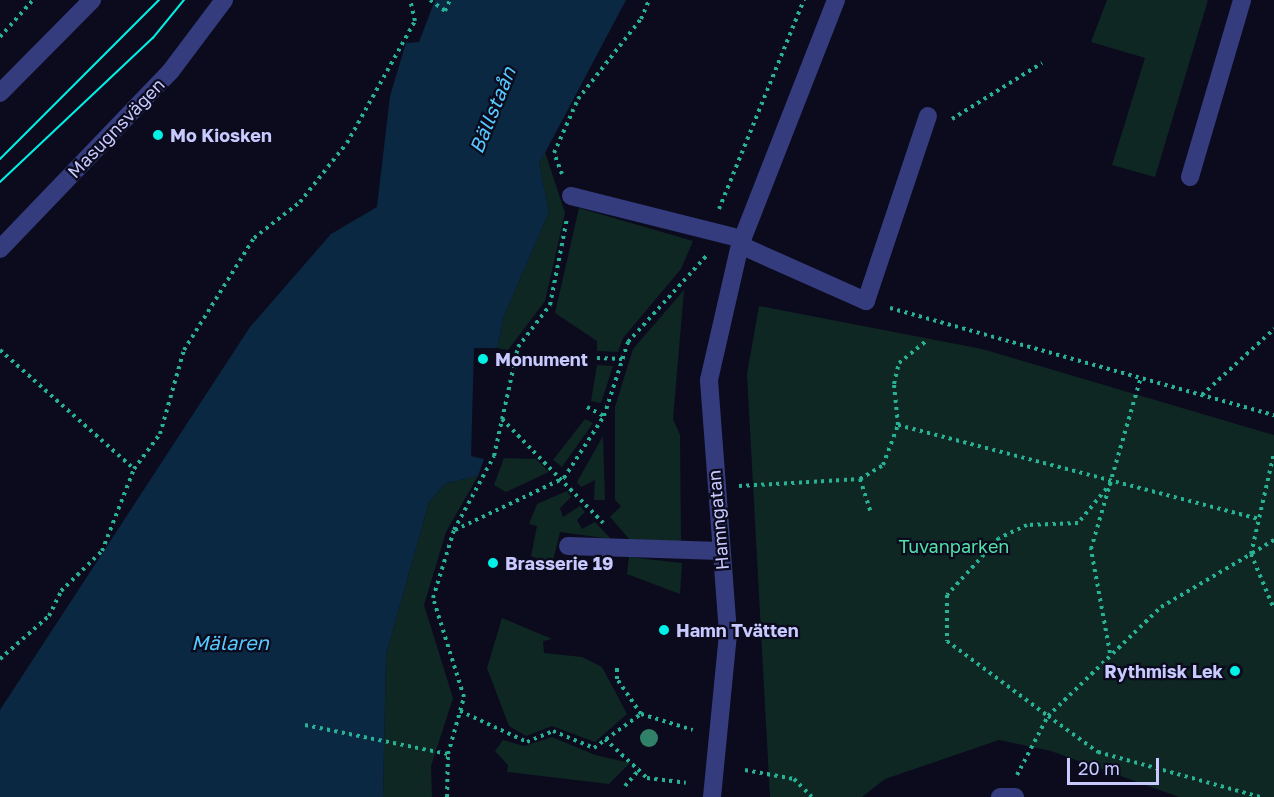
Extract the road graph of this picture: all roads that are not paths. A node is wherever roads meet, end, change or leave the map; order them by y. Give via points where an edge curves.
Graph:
1 (92, 0) edge
2 (224, 0) edge
3 (836, 0) edge
4 (1242, 0) edge
5 (0, 93) edge
6 (927, 116) road end
7 (1190, 177) dead end
8 (571, 196) road end
9 (742, 238) junction
10 (0, 249) edge
11 (568, 546) dead end
12 (720, 552) junction
13 (712, 797) edge

1 - 5 street via 29,70
2 - 10 street, Masugnsvägen via 170,72
3 - 9 street, Hamngatan
4 - 7 street
6 - 9 street via 866,301
8 - 9 street
9 - 12 street, Hamngatan via 710,380
11 - 12 street
12 - 13 street, Hamngatan via 728,633

